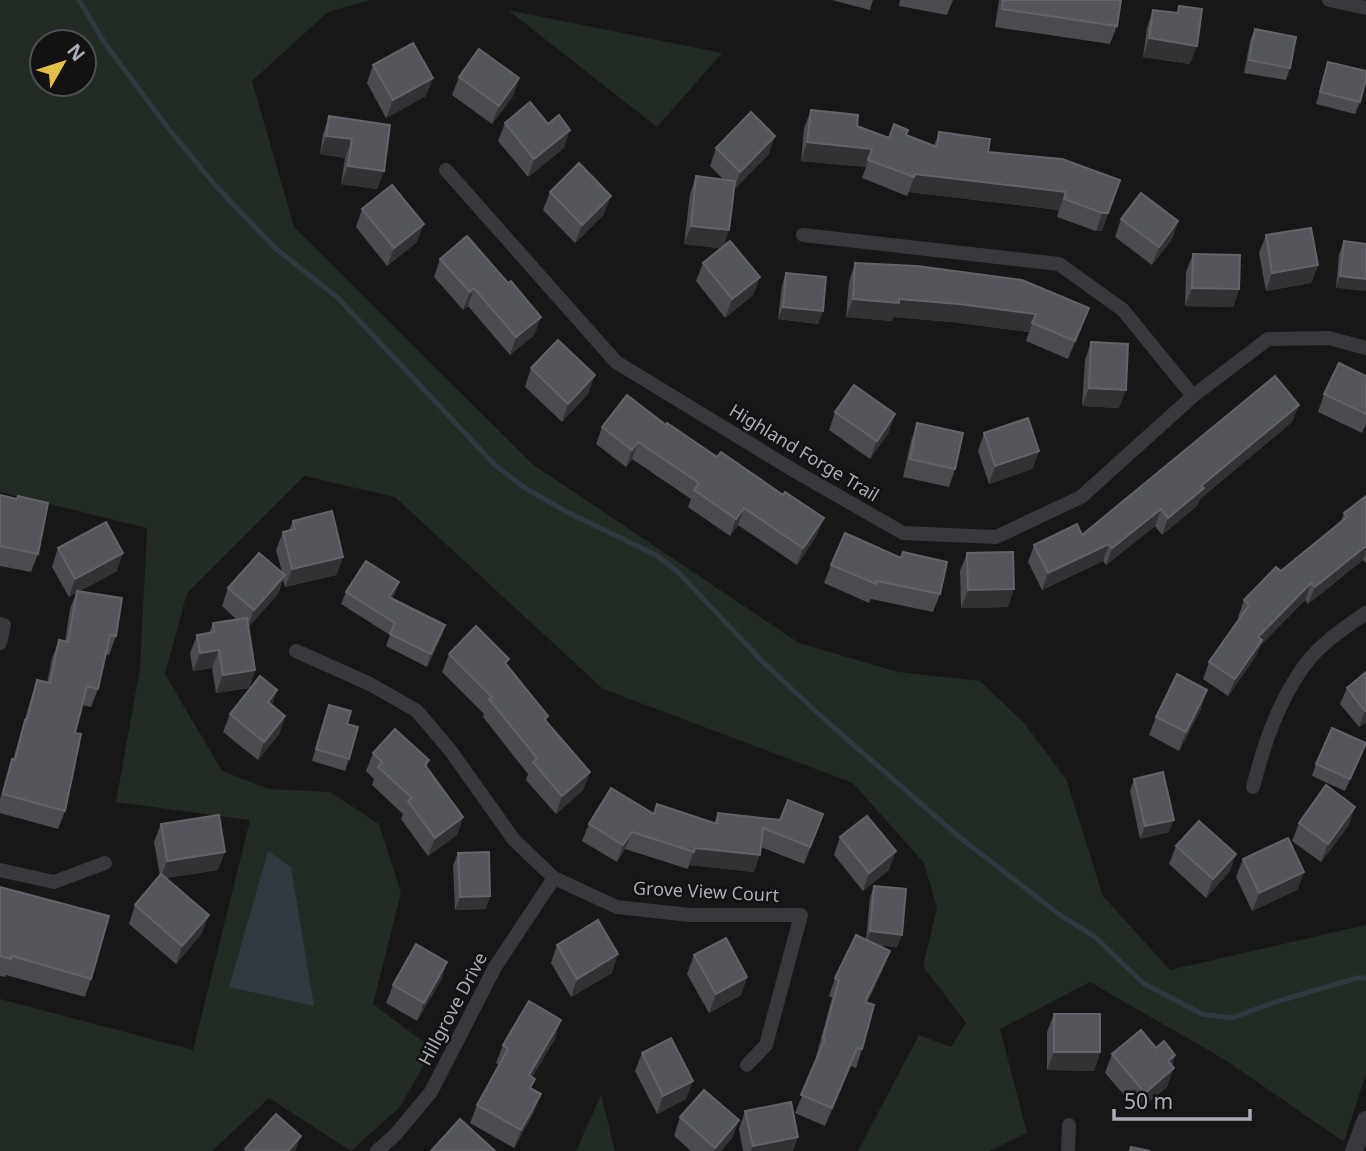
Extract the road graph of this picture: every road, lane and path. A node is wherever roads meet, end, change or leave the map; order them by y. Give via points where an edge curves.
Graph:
1 (1329, 0) edge
2 (1366, 8) edge
3 (446, 170) dead end
4 (803, 235) dead end
5 (1366, 348) edge
6 (1193, 396) junction
7 (1366, 612) edge
8 (0, 624) edge
9 (0, 643) edge
10 (296, 651) dead end
11 (1253, 787) dead end
12 (105, 863) dead end
13 (0, 870) edge
14 (554, 877) junction
15 (747, 1065) dead end
16 (1366, 1120) edge
17 (1069, 1125) dead end
18 (377, 1151) edge
19 (1068, 1151) edge
20 (1354, 1151) edge

1 - 2 street
3 - 6 street, Highland Forge Trail via 616,362 903,533 996,537 1081,497
4 - 6 street via 1059,264 1123,310
5 - 6 street, Highland Forge Trail via 1329,338 1268,339
7 - 11 street via 1304,666 1280,707
8 - 9 street via 4,625
10 - 14 street, Grove View Court via 417,711 514,840
12 - 13 street via 54,882
14 - 15 street, Grove View Court via 617,907 690,915 801,915 766,1045
14 - 18 street, Hillgrove Drive via 495,967 430,1092
16 - 20 street
17 - 19 street

